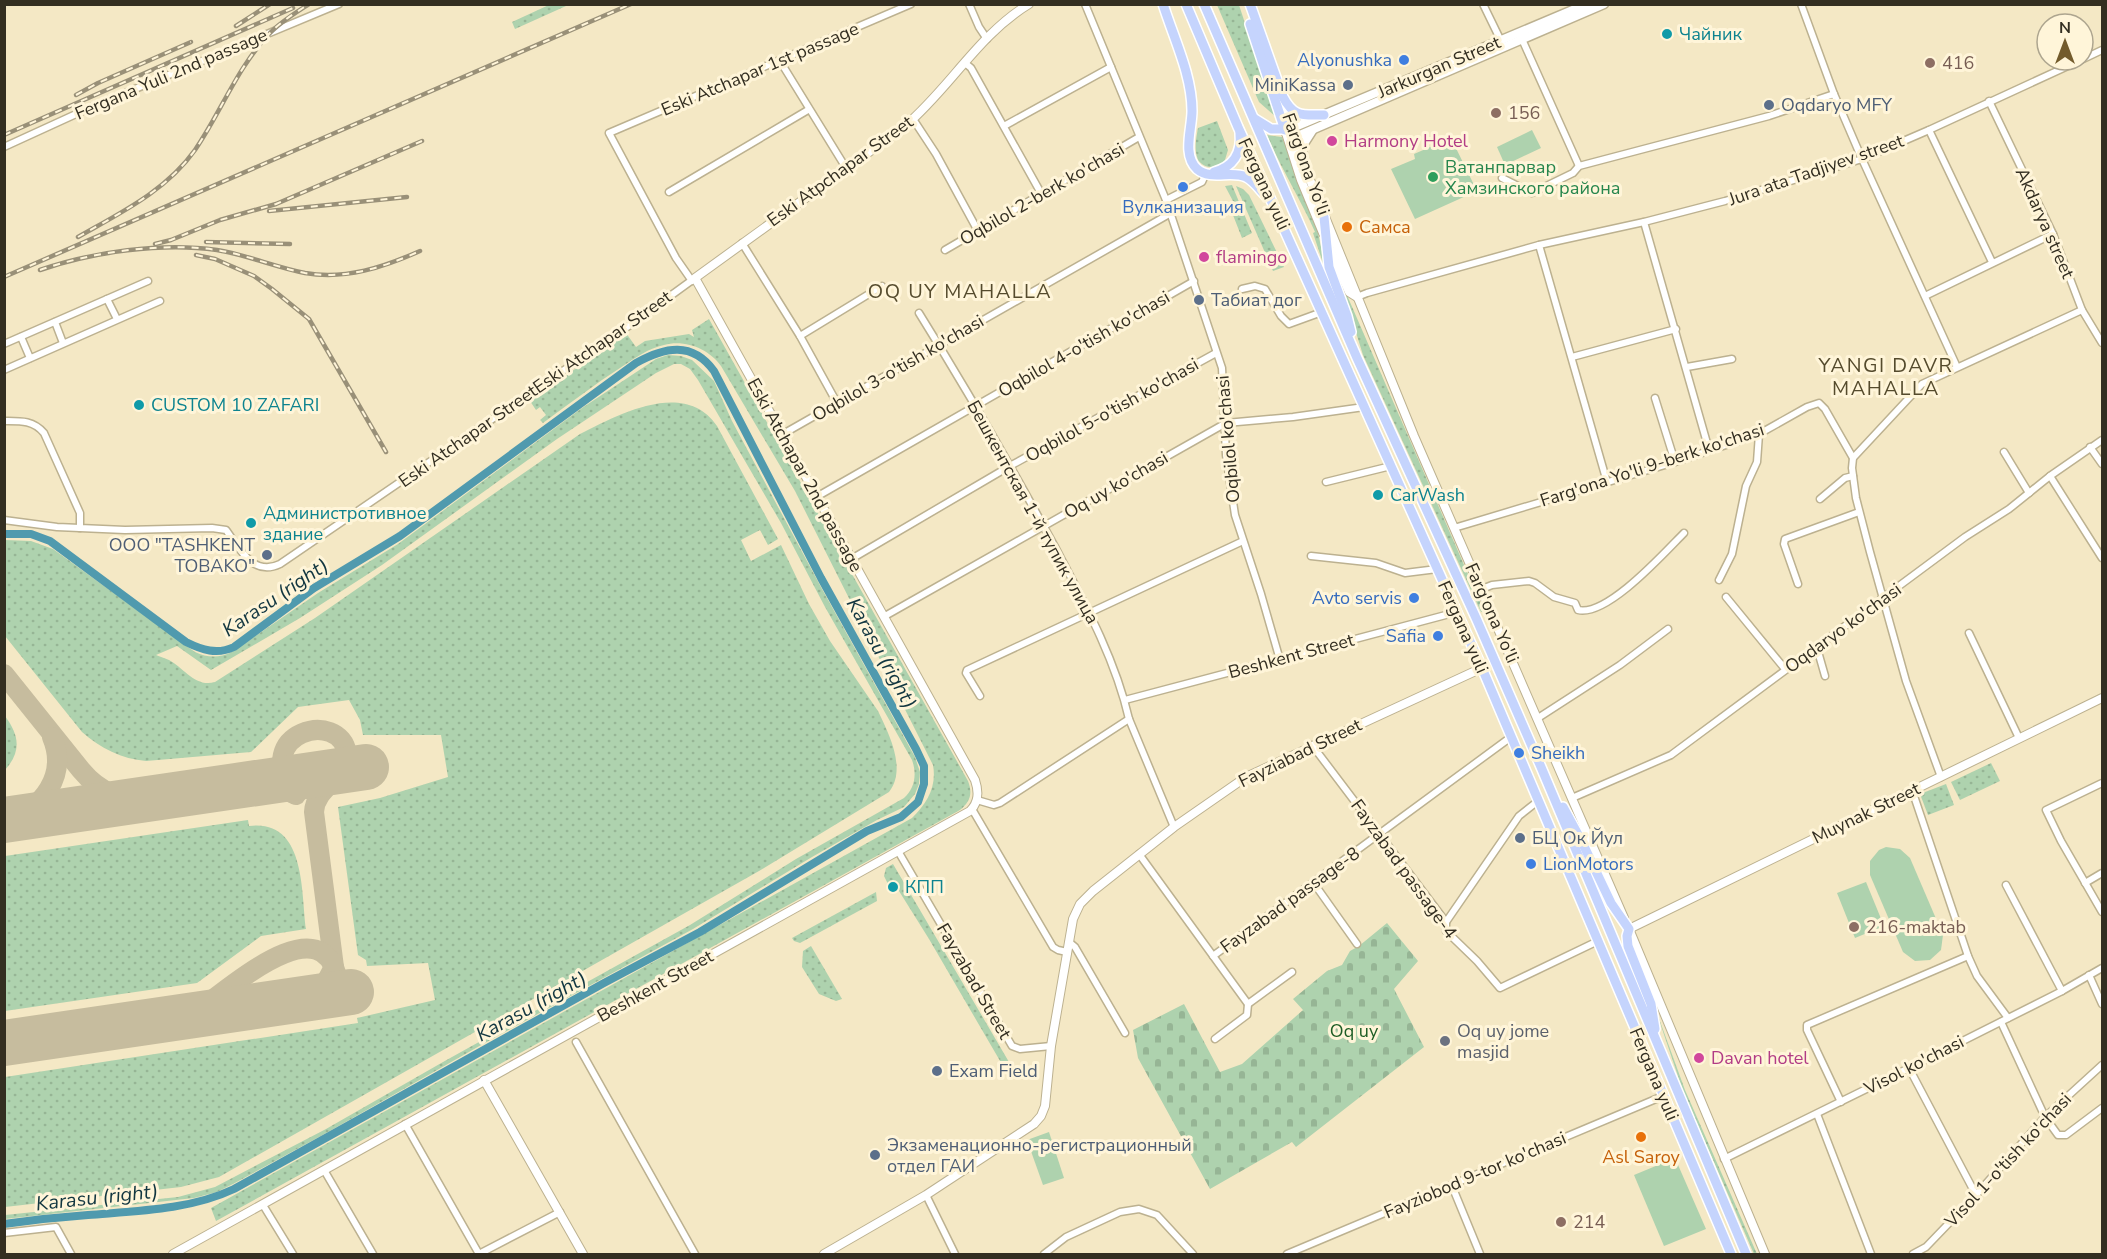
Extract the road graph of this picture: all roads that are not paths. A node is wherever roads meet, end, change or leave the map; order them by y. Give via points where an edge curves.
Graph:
1 (339, 4) edge
2 (911, 4) edge
3 (969, 4) edge
4 (1029, 4) edge
5 (1085, 4) edge
6 (1163, 4) edge
7 (1186, 4) edge
8 (1204, 4) edge
9 (1244, 4) edge
10 (1250, 4) edge
11 (1483, 4) edge
12 (1587, 4) edge
13 (1604, 4) edge
14 (1801, 4) edge
15 (1521, 37) junction
16 (987, 39) junction
17 (1501, 41) junction
18 (780, 61) junction
19 (965, 63) junction
20 (1111, 67) junction
21 (2055, 72) edge
22 (1834, 94) junction
23 (1283, 97) junction
24 (1989, 101) junction
25 (808, 110) junction
26 (1251, 115) junction
27 (1324, 115) junction
28 (913, 119) junction
29 (1004, 126) junction
30 (1238, 127) junction
31 (1929, 130) junction
32 (1313, 131) junction
33 (1289, 132) junction
34 (609, 133) joint
35 (1139, 137) junction
36 (4, 147) edge
37 (1301, 157) junction
38 (1862, 159) junction
39 (1579, 166) junction
40 (846, 168) junction
41 (1206, 173) junction
42 (1502, 178) dead end
43 (669, 192) dead end
44 (1042, 195) junction
45 (1166, 200) junction
46 (1274, 204) junction
47 (1171, 213) junction
48 (1324, 217) junction
49 (1644, 222) junction
50 (978, 231) junction
51 (2053, 234) junction
52 (1326, 239) junction
53 (742, 243) junction
54 (1539, 245) junction
55 (945, 250) dead end
56 (1992, 262) junction
57 (693, 279) junction
58 (148, 281) dead end
59 (1194, 281) junction
60 (882, 286) dead end
61 (1242, 289) dead end
62 (1925, 296) junction
63 (1356, 297) junction
64 (107, 298) junction
65 (160, 301) dead end
66 (2082, 310) junction
67 (1322, 312) junction
68 (919, 314) dead end
69 (117, 319) junction
70 (55, 322) junction
71 (1676, 329) junction
72 (800, 336) junction
73 (21, 337) junction
74 (63, 343) junction
75 (2103, 343) edge
76 (4, 344) edge
77 (939, 345) junction
78 (1216, 353) junction
79 (1572, 357) junction
80 (30, 358) junction
81 (1357, 358) junction
82 (1732, 359) dead end
83 (1687, 367) junction
84 (1957, 367) junction
85 (4, 370) edge
86 (1655, 398) dead end
87 (837, 403) junction
88 (976, 406) junction
89 (1364, 407) junction
90 (4, 421) edge
91 (1226, 423) junction
92 (783, 434) junction
93 (1759, 434) junction
94 (2103, 440) edge
95 (2090, 447) junction
96 (1709, 450) junction
97 (2004, 452) dead end
98 (1853, 458) junction
99 (1675, 462) junction
100 (2103, 464) edge
101 (1391, 465) junction
102 (1010, 466) junction
103 (1853, 476) junction
104 (2050, 476) junction
105 (1326, 482) dead end
106 (1607, 482) junction
107 (2029, 493) junction
108 (818, 496) junction
109 (1820, 499) dead end
110 (1859, 512) junction
111 (4, 520) edge
112 (1044, 527) junction
113 (80, 528) junction
114 (1454, 528) junction
115 (1684, 533) dead end
116 (1243, 541) junction
117 (1311, 556) dead end
118 (853, 558) junction
119 (2103, 558) edge
120 (1437, 569) junction
121 (1719, 580) dead end
122 (1798, 584) dead end
123 (1482, 589) junction
124 (1726, 597) dead end
125 (1884, 598) junction
126 (1090, 612) junction
127 (1457, 612) junction
128 (885, 616) junction
129 (1668, 629) dead end
130 (1969, 633) dead end
131 (1817, 648) junction
132 (1280, 660) junction
133 (1482, 668) junction
134 (1785, 669) junction
135 (1826, 676) dead end
136 (980, 696) dead end
137 (2103, 698) edge
138 (1125, 700) junction
139 (1538, 718) junction
140 (1129, 719) junction
141 (1511, 737) junction
142 (2019, 738) junction
143 (1312, 745) junction
144 (1541, 767) junction
145 (1941, 777) junction
146 (2103, 783) edge
147 (1912, 790) junction
148 (1572, 798) junction
149 (977, 800) junction
150 (1538, 801) junction
151 (972, 809) junction
152 (1174, 827) junction
153 (1379, 835) junction
154 (898, 851) junction
155 (1139, 854) junction
156 (2103, 873) edge
157 (1313, 882) junction
158 (2085, 883) junction
159 (2006, 885) dead end
160 (2103, 912) edge
161 (1446, 922) junction
162 (1629, 929) junction
163 (1598, 941) junction
164 (1069, 942) junction
165 (1356, 944) dead end
166 (1067, 952) junction
167 (1213, 956) junction
168 (1968, 956) junction
169 (2103, 968) edge
170 (1292, 972) dead end
171 (2089, 975) junction
172 (2062, 991) junction
173 (1248, 1004) junction
174 (2103, 1004) edge
175 (2004, 1020) junction
176 (1125, 1033) dead end
177 (1215, 1039) dead end
178 (576, 1042) dead end
179 (1051, 1046) junction
180 (1659, 1046) junction
181 (2103, 1065) edge
182 (1909, 1068) junction
183 (484, 1080) junction
184 (1663, 1096) junction
185 (1841, 1102) junction
186 (2103, 1108) edge
187 (1817, 1114) junction
188 (2045, 1117) junction
189 (405, 1124) junction
190 (1724, 1159) junction
191 (324, 1170) junction
192 (1452, 1186) junction
193 (926, 1195) junction
194 (1976, 1196) junction
195 (263, 1204) junction
196 (560, 1212) junction
197 (4, 1233) edge
198 (1926, 1247) junction
199 (71, 1254) edge
200 (173, 1254) edge
201 (292, 1254) edge
202 (373, 1254) edge
203 (479, 1254) edge
204 (583, 1254) edge
205 (695, 1254) edge
206 (824, 1254) edge
207 (956, 1254) edge
208 (1044, 1254) edge
209 (1193, 1254) edge
210 (1287, 1254) edge
211 (1480, 1254) edge
212 (1731, 1254) edge
213 (1746, 1254) edge
214 (1765, 1254) edge
215 (1871, 1254) edge
216 (1913, 1254) edge
217 (1929, 1254) edge

1 - 36 street, Fergana Yuli 2nd passage
2 - 18 street, Eski Atchapar 1st passage
3 - 16 street
4 - 16 street, Eski Atpchapar Street via 1005,20
5 - 20 street, Oqbilol ko'chasi
6 - 41 main road via 1190,87 1190,158 1195,167
7 - 30 main road, Fergana yuli
8 - 26 main road, Fergana yuli
9 - 33 main road
10 - 23 main road
11 - 17 street
12 - 15 main road, Jarkurgan Street
13 - 15 main road, Jarkurgan Street
14 - 22 street
15 - 17 main road, Jarkurgan Street
15 - 32 main road, Jarkurgan Street
15 - 39 street
16 - 19 street, Eski Atpchapar Street
17 - 27 main road, Jarkurgan Street
18 - 25 street
18 - 34 street, Eski Atchapar 1st passage
19 - 28 street, Eski Atpchapar Street
19 - 29 street
20 - 29 street
20 - 35 street, Oqbilol ko'chasi
21 - 24 street, Jura аta Tadjiyev street
22 - 38 street
22 - 39 street via 1769,116
23 - 27 main road via 1294,113
23 - 33 main road, Farg'ona Yo'li
24 - 31 street, Jura аta Tadjiyev street
24 - 51 street, Akdarya street
25 - 40 street
25 - 43 street
26 - 33 main road via 1265,127
26 - 81 main road, Fergana yuli
27 - 33 main road, Jarkurgan Street
28 - 40 street, Eski Atpchapar Street
28 - 50 street
29 - 44 street
30 - 41 main road via 1240,142 1233,161 1219,171
30 - 46 main road, Fergana yuli
31 - 38 street, Jura аta Tadjiyev street
31 - 56 street
32 - 33 main road, Jarkurgan Street
32 - 37 main road via 1303,145
33 - 37 street, Farg'ona Yo'li
33 - 52 street, Farg'ona Yo'li via 1301,180
34 - 57 street, Eski Atchapar 2nd passage via 676,258
35 - 44 street, Oqbilol 2-berk ko'chasi
35 - 45 street, Oqbilol ko'chasi
37 - 48 street, Farg'ona Yo'li
38 - 49 street, Jura аta Tadjiyev street
38 - 62 street
39 - 42 street via 1574,173 1532,192
40 - 53 street, Eski Atpchapar Street
41 - 45 street via 1202,182
41 - 46 main road via 1246,177
44 - 50 street, Oqbilol 2-berk ko'chasi
45 - 47 street, Oqbilol ko'chasi
46 - 67 main road, Fergana yuli
47 - 59 street, Oqbilol ko'chasi
47 - 77 street, Oqbilol 3-o'tish ko'chasi
48 - 52 main road
48 - 63 street, Farg'ona Yo'li
49 - 54 street, Jura аta Tadjiyev street
49 - 71 street
50 - 55 street, Oqbilol 2-berk ko'chasi
51 - 56 street
51 - 66 street, Akdarya street
52 - 63 street, Farg'ona Yo'li via 1349,292
52 - 81 main road via 1329,267
53 - 57 street, Eski Atpchapar Street
53 - 72 street
54 - 63 street, Jura аta Tadjiyev street
54 - 79 street
56 - 62 street
57 - 92 street, Eski Atchapar 2nd passage
57 - 113 street via 277,566 254,565 226,530
58 - 64 street
59 - 78 street, Oqbilol ko'chasi
59 - 88 street, Oqbilol 4-o'tish ko'chasi
60 - 72 street
61 - 67 street via 1265,289 1288,324
62 - 84 street
63 - 114 street, Farg'ona Yo'li
64 - 69 street
64 - 70 street
65 - 69 street
66 - 75 street, Akdarya street
66 - 84 street
67 - 89 main road, Fergana yuli
68 - 77 street, Бешкентская 1-й тупик улица
69 - 74 street
70 - 73 street
70 - 74 street
71 - 79 street
71 - 83 street
72 - 87 street
73 - 76 street
73 - 80 street
74 - 80 street
77 - 87 street, Oqbilol 3-o'tish ko'chasi
77 - 88 street, Бешкентская 1-й тупик улица
78 - 91 street, Oqbilol ko'chasi via 1222,368
78 - 102 street, Oqbilol 5-o'tish ko'chasi
79 - 106 street
80 - 85 street
81 - 144 main road, Fergana yuli
82 - 83 street
83 - 96 street
84 - 98 street via 1922,384
86 - 99 street
87 - 92 street, Oqbilol 3-o'tish ko'chasi
88 - 102 street, Бешкентская 1-й тупик улица
88 - 108 street, Oqbilol 4-o'tish ko'chasi
89 - 91 street, Oq uy ko'chasi
89 - 101 main road, Fergana yuli
90 - 113 street via 27,421 44,433 80,513
91 - 112 street, Oq uy ko'chasi
91 - 116 street, Oqbilol ko'chasi via 1234,515
92 - 108 street, Eski Atchapar 2nd passage
93 - 96 street, Farg'ona Yo'li 9-berk ko'chasi
93 - 98 street, Farg'ona Yo'li 9-berk ko'chasi via 1820,403
93 - 121 street via 1757,462 1746,486 1732,554
94 - 95 street, Oqdaryo ko'chasi
95 - 100 street
95 - 104 street, Oqdaryo ko'chasi
96 - 99 street, Farg'ona Yo'li 9-berk ko'chasi
97 - 107 street
98 - 103 street
99 - 106 street, Farg'ona Yo'li 9-berk ko'chasi
101 - 105 street
101 - 120 main road, Fergana yuli
102 - 112 street, Бешкентская 1-й тупик улица
102 - 118 street, Oqbilol 5-o'tish ko'chasi
103 - 109 street
103 - 110 street
104 - 107 street, Oqdaryo ko'chasi
104 - 119 street
106 - 114 street, Farg'ona Yo'li 9-berk ko'chasi
107 - 125 street, Oqdaryo ko'chasi
108 - 118 street, Eski Atchapar 2nd passage
110 - 122 street via 1785,539
110 - 125 street
111 - 113 street
112 - 126 street, Бешкентская 1-й тупик улица
112 - 128 street, Oq uy ko'chasi
114 - 123 street, Farg'ona Yo'li
115 - 123 street via 1629,587 1606,603 1582,611 1575,603 1554,597 1535,582
116 - 126 street
116 - 132 street, Oqbilol ko'chasi
117 - 120 street via 1376,563 1405,573
118 - 128 street, Eski Atchapar 2nd passage
120 - 127 main road, Fergana yuli
123 - 139 street, Farg'ona Yo'li
124 - 134 street
125 - 131 street, Oqdaryo ko'chasi
125 - 145 street via 1906,681
126 - 136 street via 967,670
126 - 138 street, Бешкентская 1-й тупик улица
127 - 132 street, Beshkent Street
127 - 133 main road, Fergana yuli
128 - 149 street, Eski Atchapar 2nd passage via 975,780
129 - 139 street
130 - 142 street
131 - 134 street, Oqdaryo ko'chasi
131 - 135 street
132 - 138 street, Beshkent Street
133 - 141 main road, Fergana yuli
133 - 143 street, Fayziabad Street
134 - 148 street, Oqdaryo ko'chasi via 1671,755
137 - 142 street, Muynak Street
138 - 140 street, Бешкентская 1-й тупик улица
139 - 148 street, Farg'ona Yo'li
140 - 149 street via 1000,804
140 - 152 street, Бешкентская 1-й тупик улица
141 - 150 main road, Fergana yuli
141 - 153 street, Fayzabad passage-8
142 - 145 street, Muynak Street
143 - 152 street, Fayziabad Street via 1246,777
143 - 153 street, Fayzabad passage-4
144 - 162 main road via 1611,903
144 - 180 main road, Fergana yuli
145 - 147 street, Muynak Street
146 - 158 street via 2046,810
147 - 162 street, Muynak Street
147 - 168 street
148 - 162 street, Farg'ona Yo'li
149 - 151 street
150 - 161 street via 1519,816
150 - 163 main road, Fergana yuli
151 - 154 street, Beshkent Street
151 - 166 street via 1053,946
152 - 155 street, Fayziabad Street
153 - 157 street, Fayzabad passage-8
153 - 161 street, Fayzabad passage-4
154 - 179 street, Fayzabad Street via 1012,1046
154 - 183 street, Beshkent Street
155 - 164 street, Fayziabad Street via 1083,901 1073,919
155 - 167 street
156 - 158 street
157 - 165 street
157 - 167 street, Fayzabad passage-8
158 - 160 street
159 - 172 street
161 - 163 street, Fayzabad passage-4 via 1446,931 1500,988
162 - 180 main road via 1628,946 1651,1004
162 - 190 street, Fergana yuli
163 - 184 main road, Fergana yuli
164 - 166 street, Fayziabad Street
164 - 176 street
166 - 179 street, Fayziabad Street
167 - 173 street
168 - 175 street
168 - 185 street via 1807,1025
169 - 171 street, Visol ko'chasi
170 - 173 street
171 - 172 street, Visol ko'chasi
171 - 174 street
172 - 175 street, Visol ko'chasi
173 - 177 street via 1247,1015
175 - 182 street, Visol ko'chasi
175 - 188 street
178 - 205 street
179 - 193 street, Fayziabad Street via 1045,1106 1039,1119
180 - 213 main road, Fergana yuli
181 - 188 street, Visol 1-o'tish ko'chasi
182 - 185 street, Visol ko'chasi
182 - 194 street
183 - 189 street, Beshkent Street
183 - 196 street
184 - 192 street, Fayziobod 9-tor ko'chasi
184 - 212 main road, Fergana yuli
185 - 187 street, Visol ko'chasi
186 - 188 street via 2061,1136
187 - 190 street, Visol ko'chasi
187 - 215 street
188 - 194 street, Visol 1-o'tish ko'chasi
189 - 191 street, Beshkent Street
189 - 203 street
190 - 214 street, Fergana yuli
191 - 195 street, Beshkent Street
191 - 202 street
192 - 210 street, Fayziobod 9-tor ko'chasi
192 - 211 street
193 - 206 street, Fayziabad Street
193 - 207 street
194 - 198 street, Visol 1-o'tish ko'chasi
195 - 200 street, Beshkent Street
195 - 201 street
196 - 203 street
196 - 204 street
197 - 199 street via 56,1227
198 - 216 street, Visol 1-o'tish ko'chasi
198 - 217 street
208 - 209 street via 1066,1237 1120,1212 1139,1209 1157,1215

